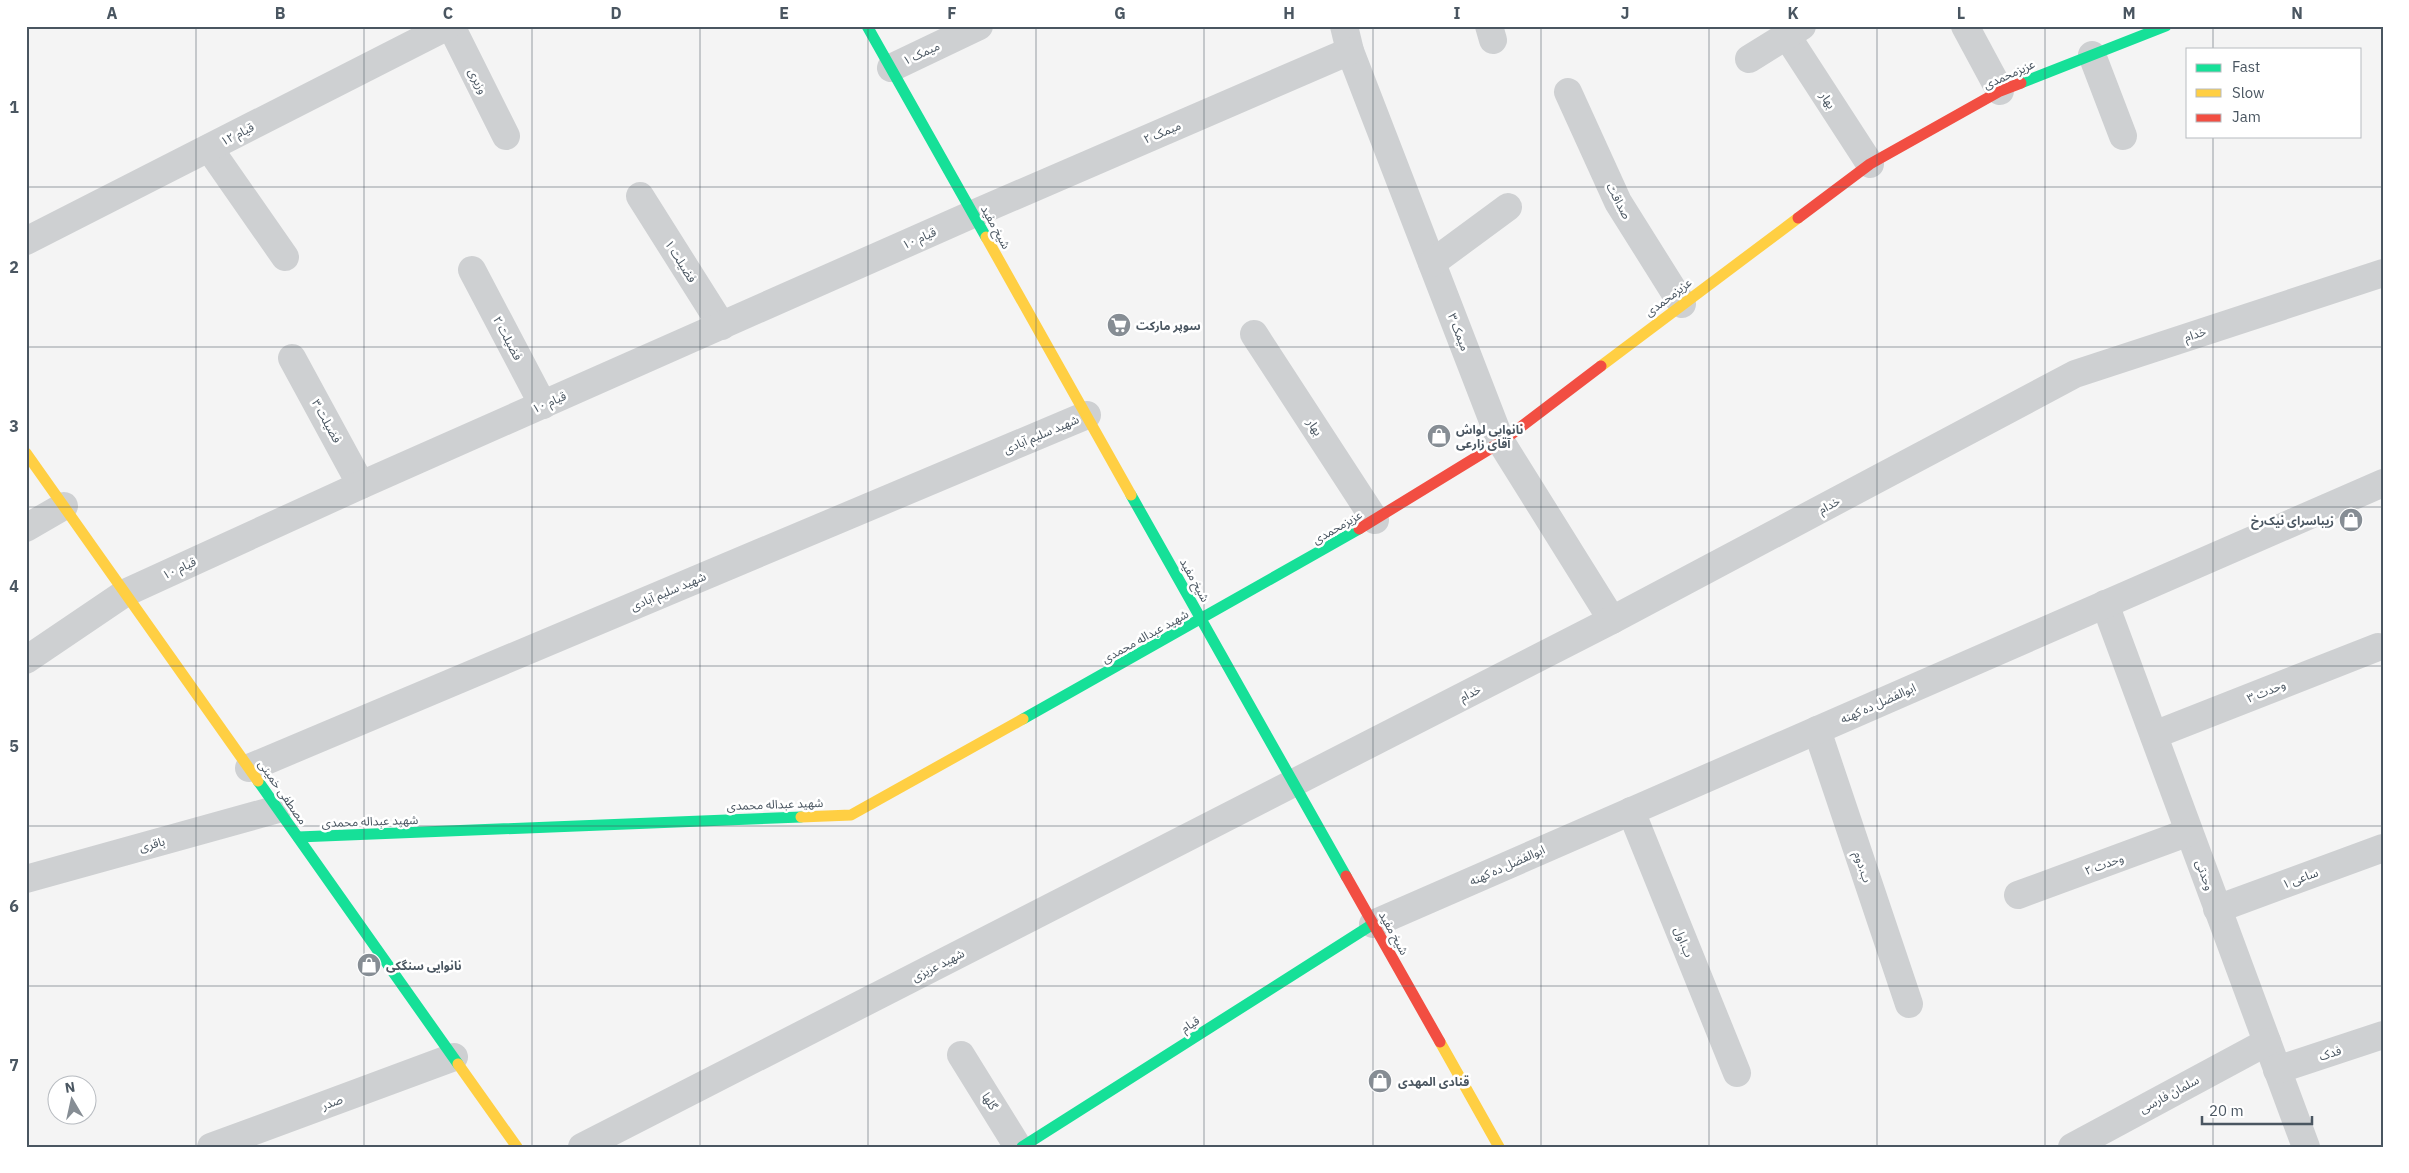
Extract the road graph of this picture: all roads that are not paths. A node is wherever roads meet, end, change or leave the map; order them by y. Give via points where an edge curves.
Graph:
1 (450, 26) edge
2 (867, 26) edge
3 (979, 26) edge
4 (1965, 26) edge
5 (2166, 26) edge
6 (1794, 31) edge
7 (1347, 38) edge
8 (2092, 55) junction
9 (1749, 59) dead end
10 (891, 68) junction
11 (2000, 91) junction
12 (1568, 92) dead end
13 (506, 136) dead end
14 (2123, 136) dead end
15 (209, 148) junction
16 (1870, 164) junction
17 (640, 196) dead end
18 (1508, 207) dead end
19 (973, 214) junction
20 (26, 241) edge
21 (285, 257) dead end
22 (1432, 263) junction
23 (472, 270) dead end
24 (2383, 272) edge
25 (1682, 304) junction
26 (722, 326) junction
27 (1254, 334) dead end
28 (292, 358) dead end
29 (543, 405) junction
30 (1087, 415) junction
31 (1502, 442) junction
32 (26, 453) edge
33 (2383, 483) edge
34 (361, 485) junction
35 (64, 506) junction
36 (1375, 520) junction
37 (26, 528) edge
38 (125, 593) junction
39 (2105, 604) junction
40 (1202, 620) junction
41 (1612, 620) junction
42 (2378, 646) dead end
43 (26, 660) edge
44 (1817, 730) junction
45 (2154, 735) junction
46 (249, 768) junction
47 (1294, 783) junction
48 (278, 809) junction
49 (1631, 811) junction
50 (2189, 832) junction
51 (298, 837) junction
52 (2383, 848) edge
53 (26, 878) edge
54 (2018, 895) dead end
55 (2217, 908) junction
56 (1373, 924) junction
57 (1909, 1004) dead end
58 (2383, 1035) edge
59 (2267, 1042) junction
60 (961, 1055) dead end
61 (454, 1057) junction
62 (2277, 1070) junction
63 (1737, 1073) dead end
64 (222, 1145) edge
65 (517, 1147) edge
66 (582, 1147) edge
67 (1020, 1147) edge
68 (1499, 1147) edge
69 (2072, 1147) edge
70 (2306, 1147) edge

1 - 13 street, وزیری
1 - 15 street, قیام ۱۲
2 - 10 street, شیخ مفید
3 - 10 street, میمک ۱
4 - 11 street
5 - 8 street, عزیزمحمدی
6 - 9 street, بهار
6 - 16 street, بهار
7 - 19 street, میمک ۲
7 - 22 street, میمک ۳
8 - 11 street, عزیزمحمدی
8 - 14 street
10 - 19 street, شیخ مفید
11 - 16 street, عزیزمحمدی
12 - 25 street, صداقت via 1618,202
15 - 20 street, قیام ۱۲
15 - 21 street
16 - 25 street, عزیزمحمدی
17 - 26 street, فضیلت ۱
18 - 22 street
19 - 26 street, قیام ۱۰
19 - 30 street, شیخ مفید
22 - 31 street, میمک ۳
23 - 29 street, فضیلت ۲
24 - 41 street, خدام via 2075,374
25 - 31 street, عزیزمحمدی
26 - 29 street, قیام ۱۰
27 - 36 street, بهار
28 - 34 street, فضیلت ۳
29 - 34 street, قیام ۱۰
30 - 40 street, شیخ مفید
30 - 46 street, شهید سلیم آبادی
31 - 36 street, عزیزمحمدی
31 - 41 street, میمک ۳
32 - 35 street, مصطفی خمینی
33 - 39 street, ابوالفضل ده کهنه
34 - 38 street, قیام ۱۰
35 - 37 street
35 - 38 street, مصطفی خمینی
36 - 40 street, عزیزمحمدی
38 - 43 street, قیام ۱۰
38 - 46 street, مصطفی خمینی
39 - 44 street, ابوالفضل ده کهنه
39 - 45 street, وحدتی
40 - 47 street, شیخ مفید
40 - 51 street, شهید عبداله محمدی via 851,815
41 - 47 street, خدام
42 - 45 street, وحدت ۳
44 - 49 street, ابوالفضل ده کهنه
44 - 57 street, ب.دوم
45 - 50 street, وحدتی
46 - 48 street, مصطفی خمینی
47 - 56 street, شیخ مفید
47 - 66 street, شهید عزیزی
48 - 51 street, مصطفی خمینی
48 - 53 street, باقری
49 - 56 street, ابوالفضل ده کهنه
49 - 63 street, ب.اول
50 - 54 street, وحدت ۲
50 - 55 street, وحدتی
51 - 61 street, مصطفی خمینی
52 - 55 street, ساعی ۱
55 - 59 street, وحدتی
56 - 67 street, قیام
56 - 68 street, شیخ مفید
58 - 62 street, فدک
59 - 62 street, وحدتی
59 - 69 street, سلمان فارسی
60 - 67 street, گلها
61 - 64 street, صدر
61 - 65 street, مصطفی خمینی
62 - 70 street, وحدتی

